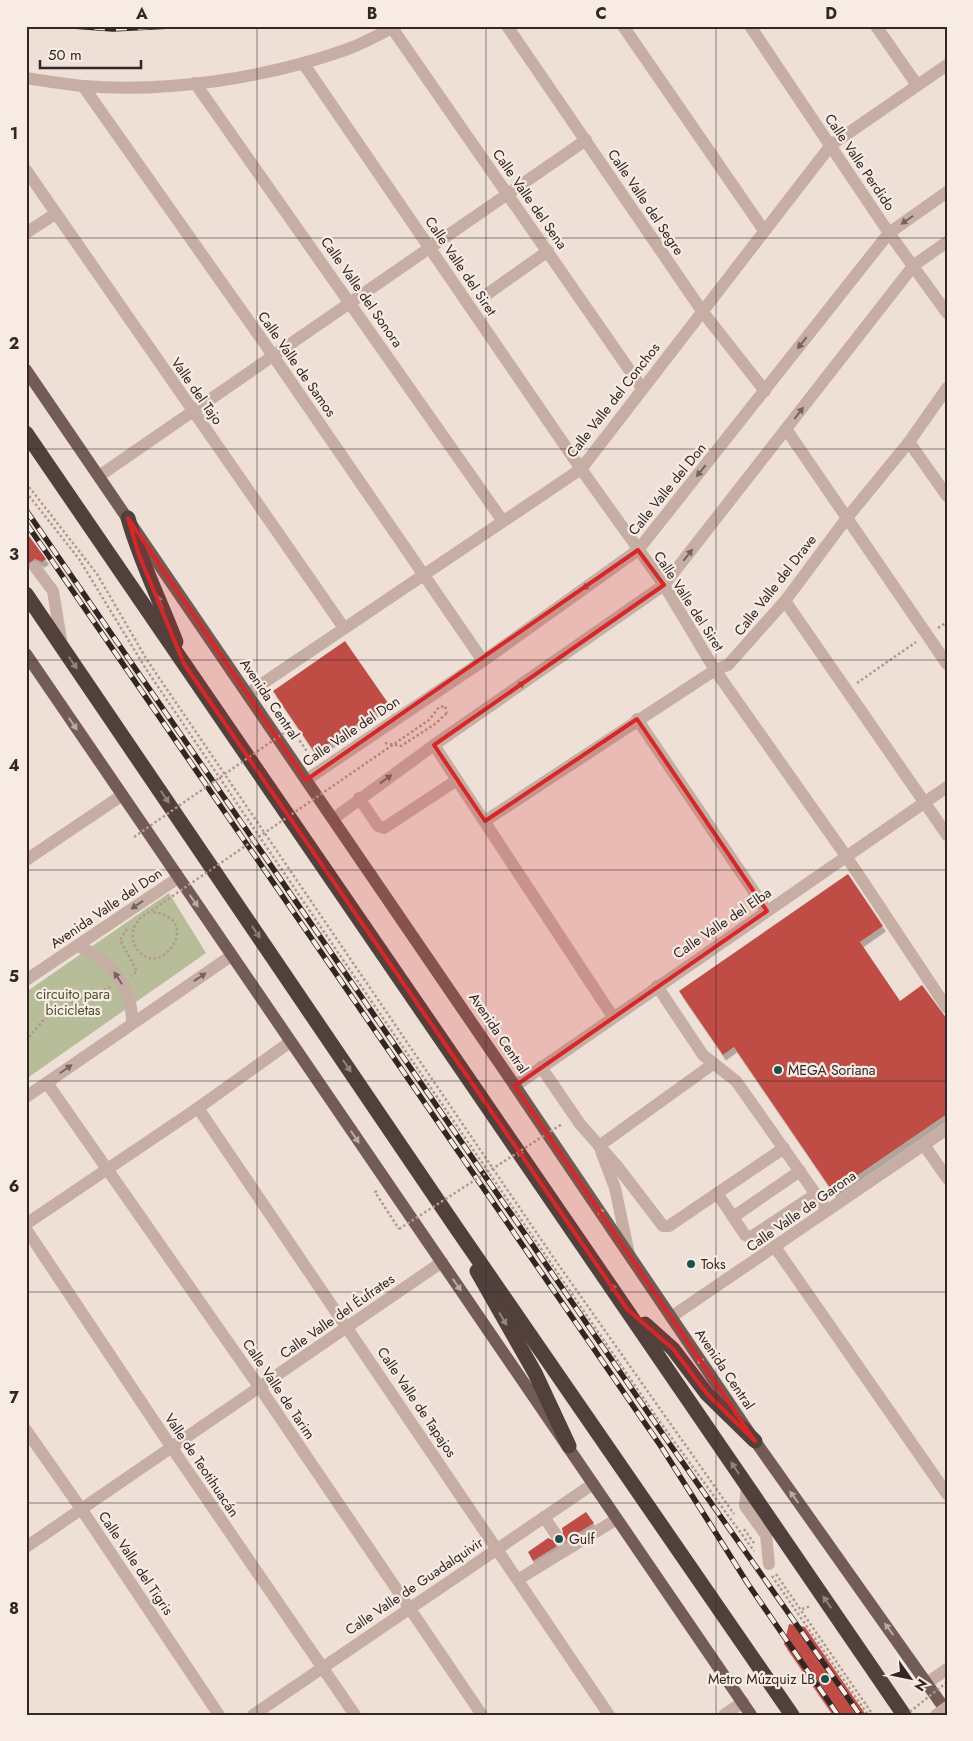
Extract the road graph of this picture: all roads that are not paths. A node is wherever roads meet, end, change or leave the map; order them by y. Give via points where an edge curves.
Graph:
1 (506, 26) edge
2 (624, 26) edge
3 (750, 26) edge
4 (876, 26) edge
5 (394, 27) edge
6 (303, 63) junction
7 (947, 65) edge
8 (26, 78) edge
9 (196, 83) junction
10 (917, 85) junction
11 (83, 86) junction
12 (586, 140) junction
13 (831, 145) junction
14 (26, 170) edge
15 (947, 192) edge
16 (508, 193) junction
17 (55, 214) junction
18 (764, 229) junction
19 (26, 233) edge
20 (889, 233) junction
21 (947, 242) edge
22 (431, 247) junction
23 (548, 251) junction
24 (914, 265) junction
25 (486, 295) dead end
26 (350, 302) junction
27 (702, 310) junction
28 (947, 313) edge
29 (273, 355) junction
30 (26, 370) edge
31 (642, 388) junction
32 (947, 388) edge
33 (765, 391) junction
34 (191, 410) junction
35 (786, 429) junction
36 (26, 433) edge
37 (909, 442) junction
38 (581, 469) junction
39 (99, 476) junction
40 (947, 496) edge
41 (128, 518) junction
42 (846, 518) junction
43 (502, 520) junction
44 (638, 550) junction
45 (35, 567) dead end
46 (422, 575) junction
47 (664, 585) junction
48 (26, 594) edge
49 (785, 600) junction
50 (344, 628) junction
51 (62, 646) junction
52 (26, 654) edge
53 (483, 661) junction
54 (184, 664) junction
55 (947, 664) edge
56 (715, 670) junction
57 (247, 694) junction
58 (638, 719) junction
59 (434, 745) junction
60 (306, 780) junction
61 (457, 780) junction
62 (947, 787) edge
63 (121, 796) junction
64 (359, 798) junction
65 (924, 802) junction
66 (333, 818) junction
67 (485, 821) junction
68 (947, 835) edge
69 (846, 856) junction
70 (27, 858) edge
71 (178, 878) junction
72 (767, 911) junction
73 (78, 946) junction
74 (231, 956) junction
75 (26, 980) edge
76 (657, 986) junction
77 (947, 1008) edge
78 (614, 1017) junction
79 (132, 1024) junction
80 (290, 1042) junction
81 (713, 1064) junction
82 (541, 1067) junction
83 (47, 1083) junction
84 (516, 1086) junction
85 (26, 1097) edge
86 (198, 1108) junction
87 (947, 1129) edge
88 (924, 1145) junction
89 (599, 1146) junction
90 (784, 1148) junction
91 (109, 1169) junction
92 (800, 1171) junction
93 (947, 1178) edge
94 (717, 1193) junction
95 (816, 1194) junction
96 (827, 1210) junction
97 (733, 1217) junction
98 (26, 1224) edge
99 (26, 1229) edge
100 (457, 1229) junction
101 (776, 1247) junction
102 (629, 1254) junction
103 (442, 1262) junction
104 (627, 1309) junction
105 (671, 1318) junction
106 (348, 1328) junction
107 (260, 1388) junction
108 (26, 1430) edge
109 (755, 1441) junction
110 (569, 1446) junction
111 (172, 1448) junction
112 (593, 1484) junction
113 (747, 1485) junction
114 (947, 1494) edge
115 (82, 1510) junction
116 (544, 1517) junction
117 (617, 1519) junction
118 (555, 1533) tunnel mouth
119 (26, 1547) edge
120 (498, 1548) junction
121 (769, 1568) road end
122 (519, 1579) junction
123 (410, 1606) junction
124 (322, 1666) junction
125 (947, 1669) edge
126 (927, 1683) junction
127 (743, 1702) junction
128 (947, 1706) edge
129 (947, 1712) edge
130 (219, 1715) edge
131 (253, 1715) edge
132 (355, 1715) edge
133 (482, 1715) edge
134 (609, 1715) edge
135 (724, 1715) edge
136 (751, 1715) edge
137 (792, 1715) edge
138 (905, 1715) edge
139 (936, 1715) edge

1 - 12 street, Calle Valle del Segre
2 - 18 street
3 - 13 street, Calle Valle Perdido
4 - 10 street
5 - 6 street via 349,48
5 - 16 street, Calle Valle del Sena
6 - 9 street
6 - 22 street, Calle Valle del Siret
7 - 10 street, Calle Valle del Conchos
8 - 11 street
9 - 11 street
9 - 26 street, Calle Valle del Sonora
10 - 13 street, Calle Valle del Conchos
11 - 29 street, Calle Valle de Samos
12 - 16 street
12 - 27 street, Calle Valle del Segre
13 - 18 street, Calle Valle del Conchos
13 - 20 street, Calle Valle Perdido
14 - 17 street, Valle del Tajo
15 -> 20 street, Calle Valle del Don
16 - 22 street
16 - 23 street, Calle Valle del Sena
17 - 19 street
17 - 34 street, Valle del Tajo
18 - 27 street, Calle Valle del Conchos
20 - 24 street, Calle Valle Perdido
20 -> 33 street, Calle Valle del Don
21 - 24 street
22 - 26 street
22 - 38 street, Calle Valle del Siret
23 - 25 street
23 - 31 street, Calle Valle del Sena
24 - 28 street, Calle Valle Perdido
35 -> 24 street
26 - 29 street
26 - 43 street, Calle Valle del Sonora
27 - 31 street, Calle Valle del Conchos
27 - 33 street, Calle Valle del Segre
29 - 34 street
29 - 46 street, Calle Valle de Samos
30 - 39 main road, Avenida Central
31 - 38 street, Calle Valle del Conchos
32 - 37 street, Calle Valle del Drave
33 -> 44 street, Calle Valle del Don
34 - 39 street
34 - 50 street, Valle del Tajo
35 - 42 street
47 -> 35 street
36 - 54 highway
37 - 40 street
37 - 42 street, Calle Valle del Drave
38 - 43 street, Calle Valle del Conchos
38 - 44 street, Calle Valle del Siret
39 - 41 main road, Avenida Central
54 -> 41 highway via 139,556
41 - 57 main road, Avenida Central
42 - 49 street, Calle Valle del Drave
42 - 55 street
43 - 46 street, Calle Valle del Conchos
44 - 47 street, Calle Valle del Siret
44 -> 53 street, Calle Valle del Don
45 - 51 street via 53,591
46 - 50 street, Calle Valle del Conchos
46 - 53 street, Calle Valle de Samos
47 - 56 street, Calle Valle del Siret
59 -> 47 street
48 - 51 highway
49 - 56 street, Calle Valle del Drave via 737,656 728,665
49 - 65 street
50 - 57 street, Calle Valle del Conchos
51 -> 100 highway
52 -> 63 main road
53 - 60 street, Calle Valle del Don
104 -> 54 highway
56 - 58 street, Calle Valle del Drave
56 - 69 street, Calle Valle del Siret
57 - 60 main road, Avenida Central
58 - 67 street, Calle Valle del Drave
58 - 72 street
59 - 61 street
64 -> 59 street
60 - 66 main road, Avenida Central
61 - 64 street via 384,828 378,826
61 - 67 street
62 - 65 street, Calle Valle del Elba
63 - 70 street
63 - 71 main road
64 - 66 street
65 - 68 street
65 - 69 street, Calle Valle del Elba
66 - 84 main road, Avenida Central
67 - 78 street
69 - 72 street, Calle Valle del Elba
69 - 77 street, Calle Valle del Siret
71 -> 73 street, Avenida Valle del Don
71 -> 74 main road
72 - 76 street, Calle Valle del Elba
73 - 75 street, Avenida Valle del Don
79 -> 73 street via 132,1011 122,982 105,961
79 -> 74 street
74 - 80 main road
76 - 78 street, Calle Valle del Elba
76 - 81 street via 703,1055
78 - 82 street, Calle Valle del Elba
83 -> 79 street
80 - 86 street
80 -> 103 main road
81 - 89 street
81 - 90 street via 736,1081
82 - 84 street, Calle Valle del Elba
82 - 89 street
83 - 85 street
83 - 91 street, Calle Valle de Tarim
102 -> 84 main road, Avenida Central
86 - 91 street
86 - 106 street, Calle Valle de Tapajos
87 - 88 street, Calle Valle de Garona
88 - 93 street
88 - 96 street, Calle Valle de Garona
89 - 94 street via 663,1226 669,1226
89 - 102 street via 615,1188
90 - 92 street
90 - 94 street
91 - 98 street
91 - 107 street, Calle Valle de Tarim
92 - 95 street
92 - 97 street
94 - 97 street
95 - 96 street
95 - 97 street via 751,1238 745,1235
96 - 101 street, Calle Valle de Garona
99 - 111 street, Valle de Teotihuacán
100 -> 110 highway via 487,1292 536,1373
100 - 137 highway
101 - 105 street, Calle Valle de Garona
101 - 114 street
102 - 105 main road, Avenida Central
103 - 106 street, Calle Valle del Éufrates
103 -> 110 main road
104 - 109 highway via 673,1349 707,1394
113 -> 104 highway
109 -> 105 main road, Avenida Central
106 - 107 street, Calle Valle del Éufrates
106 - 120 street, Calle Valle de Tapajos
107 - 111 street, Calle Valle del Éufrates
107 - 123 street, Calle Valle de Tarim
108 - 115 street, Calle Valle del Tigris
126 -> 109 main road, Avenida Central
110 - 112 main road
111 - 115 street, Calle Valle del Éufrates
111 - 124 street, Valle de Teotihuacán
112 - 116 street, Calle Valle de Guadalquivir
112 - 117 main road
113 - 121 street via 745,1506 766,1535
138 -> 113 highway
115 - 119 street, Calle Valle del Éufrates
115 - 130 street, Calle Valle del Tigris
116 - 118 street
116 - 120 street, Calle Valle de Guadalquivir
117 - 122 street
117 - 127 main road
120 - 122 street, Calle Valle de Tapajos
120 - 123 street, Calle Valle de Guadalquivir
122 - 134 street, Calle Valle de Tapajos
123 - 124 street, Calle Valle de Guadalquivir
123 - 133 street, Calle Valle de Tarim
124 - 131 street, Calle Valle de Guadalquivir
124 - 132 street, Valle de Teotihuacán
125 - 126 street
126 - 129 main road, Avenida Central
127 - 135 street
127 - 136 main road
128 - 139 street, bridge

